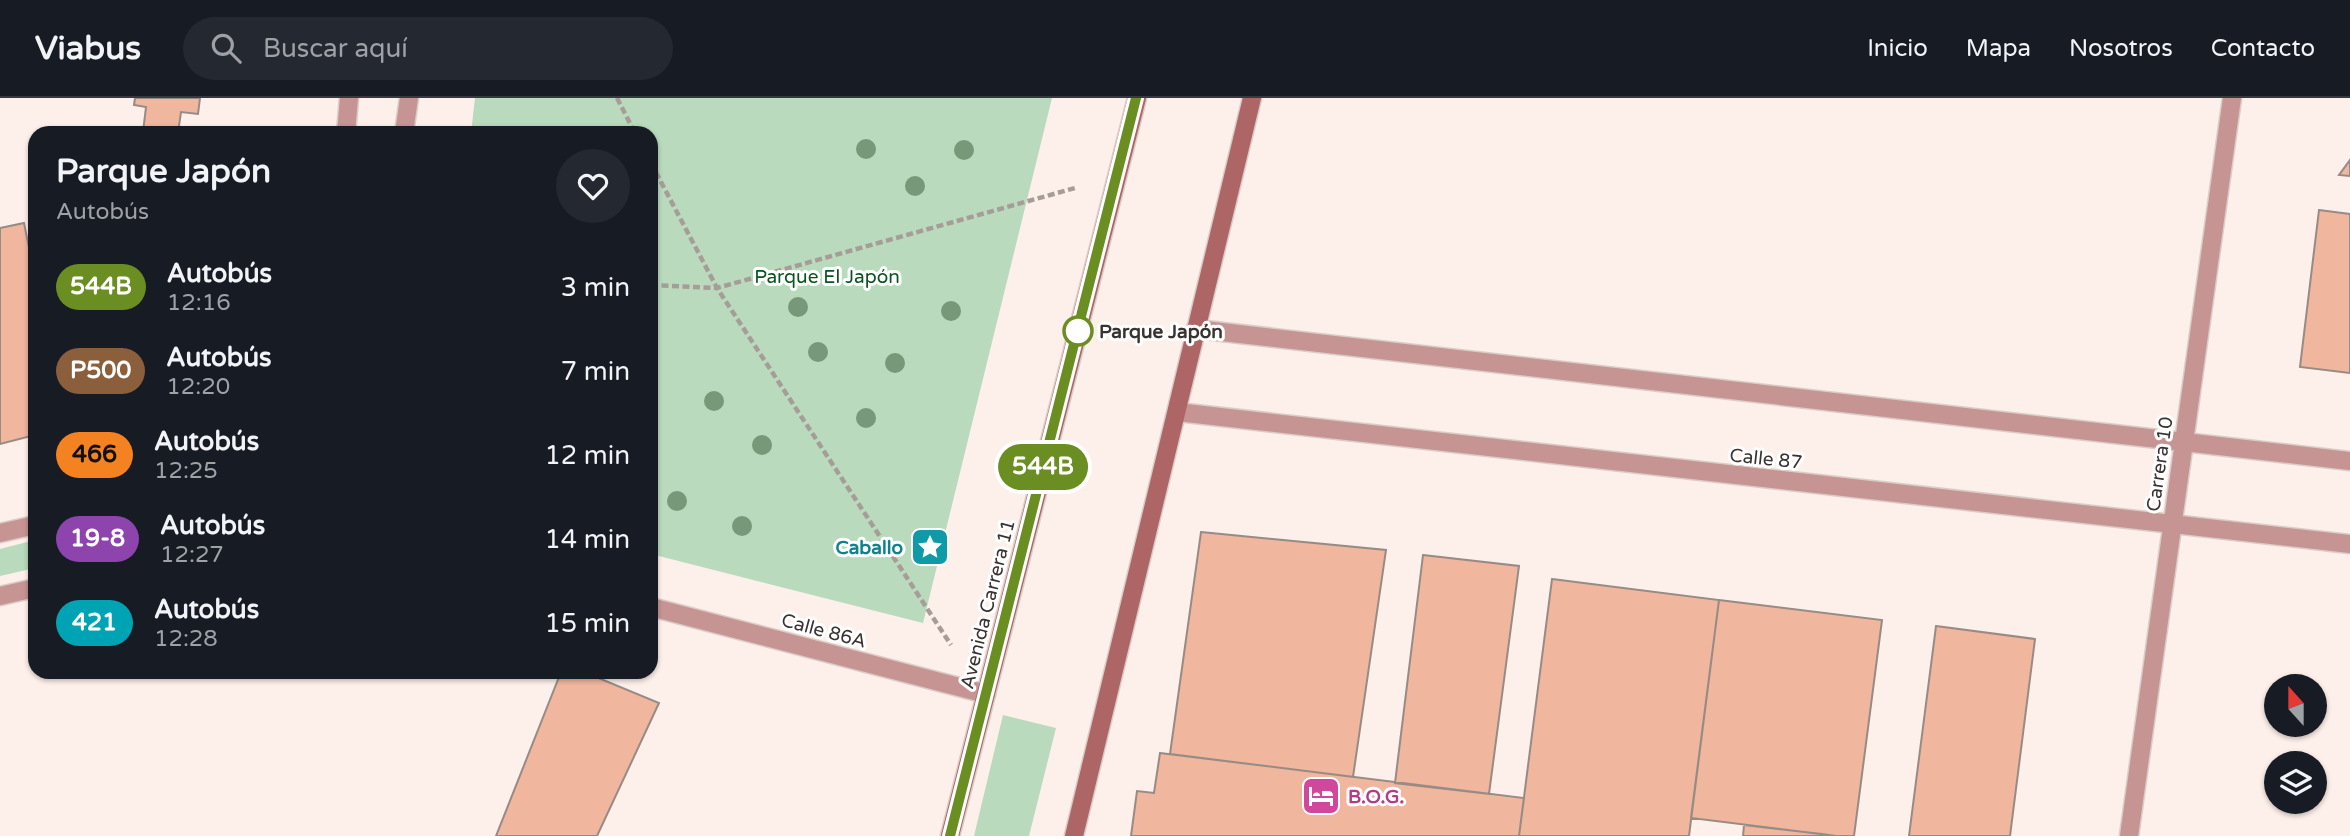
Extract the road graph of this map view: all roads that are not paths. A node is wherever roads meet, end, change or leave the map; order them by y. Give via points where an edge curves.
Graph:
1 (349, 98) edge
2 (409, 98) edge
3 (1136, 98) edge
4 (1252, 98) edge
5 (2232, 98) edge
6 (347, 126) edge
7 (405, 126) edge
8 (1196, 329) junction
9 (1177, 412) junction
10 (2183, 442) junction
11 (2350, 461) edge
12 (2172, 525) junction
13 (28, 527) edge
14 (0, 533) edge
15 (2350, 544) edge
16 (28, 590) edge
17 (0, 596) edge
18 (658, 609) edge
19 (986, 694) junction
20 (950, 836) edge
21 (1073, 836) edge
22 (2129, 836) edge

1 - 6 street
2 - 7 street
3 - 19 main road, Avenida Carrera 11
4 - 8 main road
5 - 10 street, Carrera 10
8 - 9 main road
8 - 10 street
9 - 12 street, Calle 87
9 - 21 main road
10 - 11 street
10 - 12 street, Carrera 10
12 - 15 street, Calle 87
12 - 22 street, Carrera 10
13 - 14 street
16 - 17 street
18 - 19 street, Calle 86A
19 - 20 main road, Avenida Carrera 11

